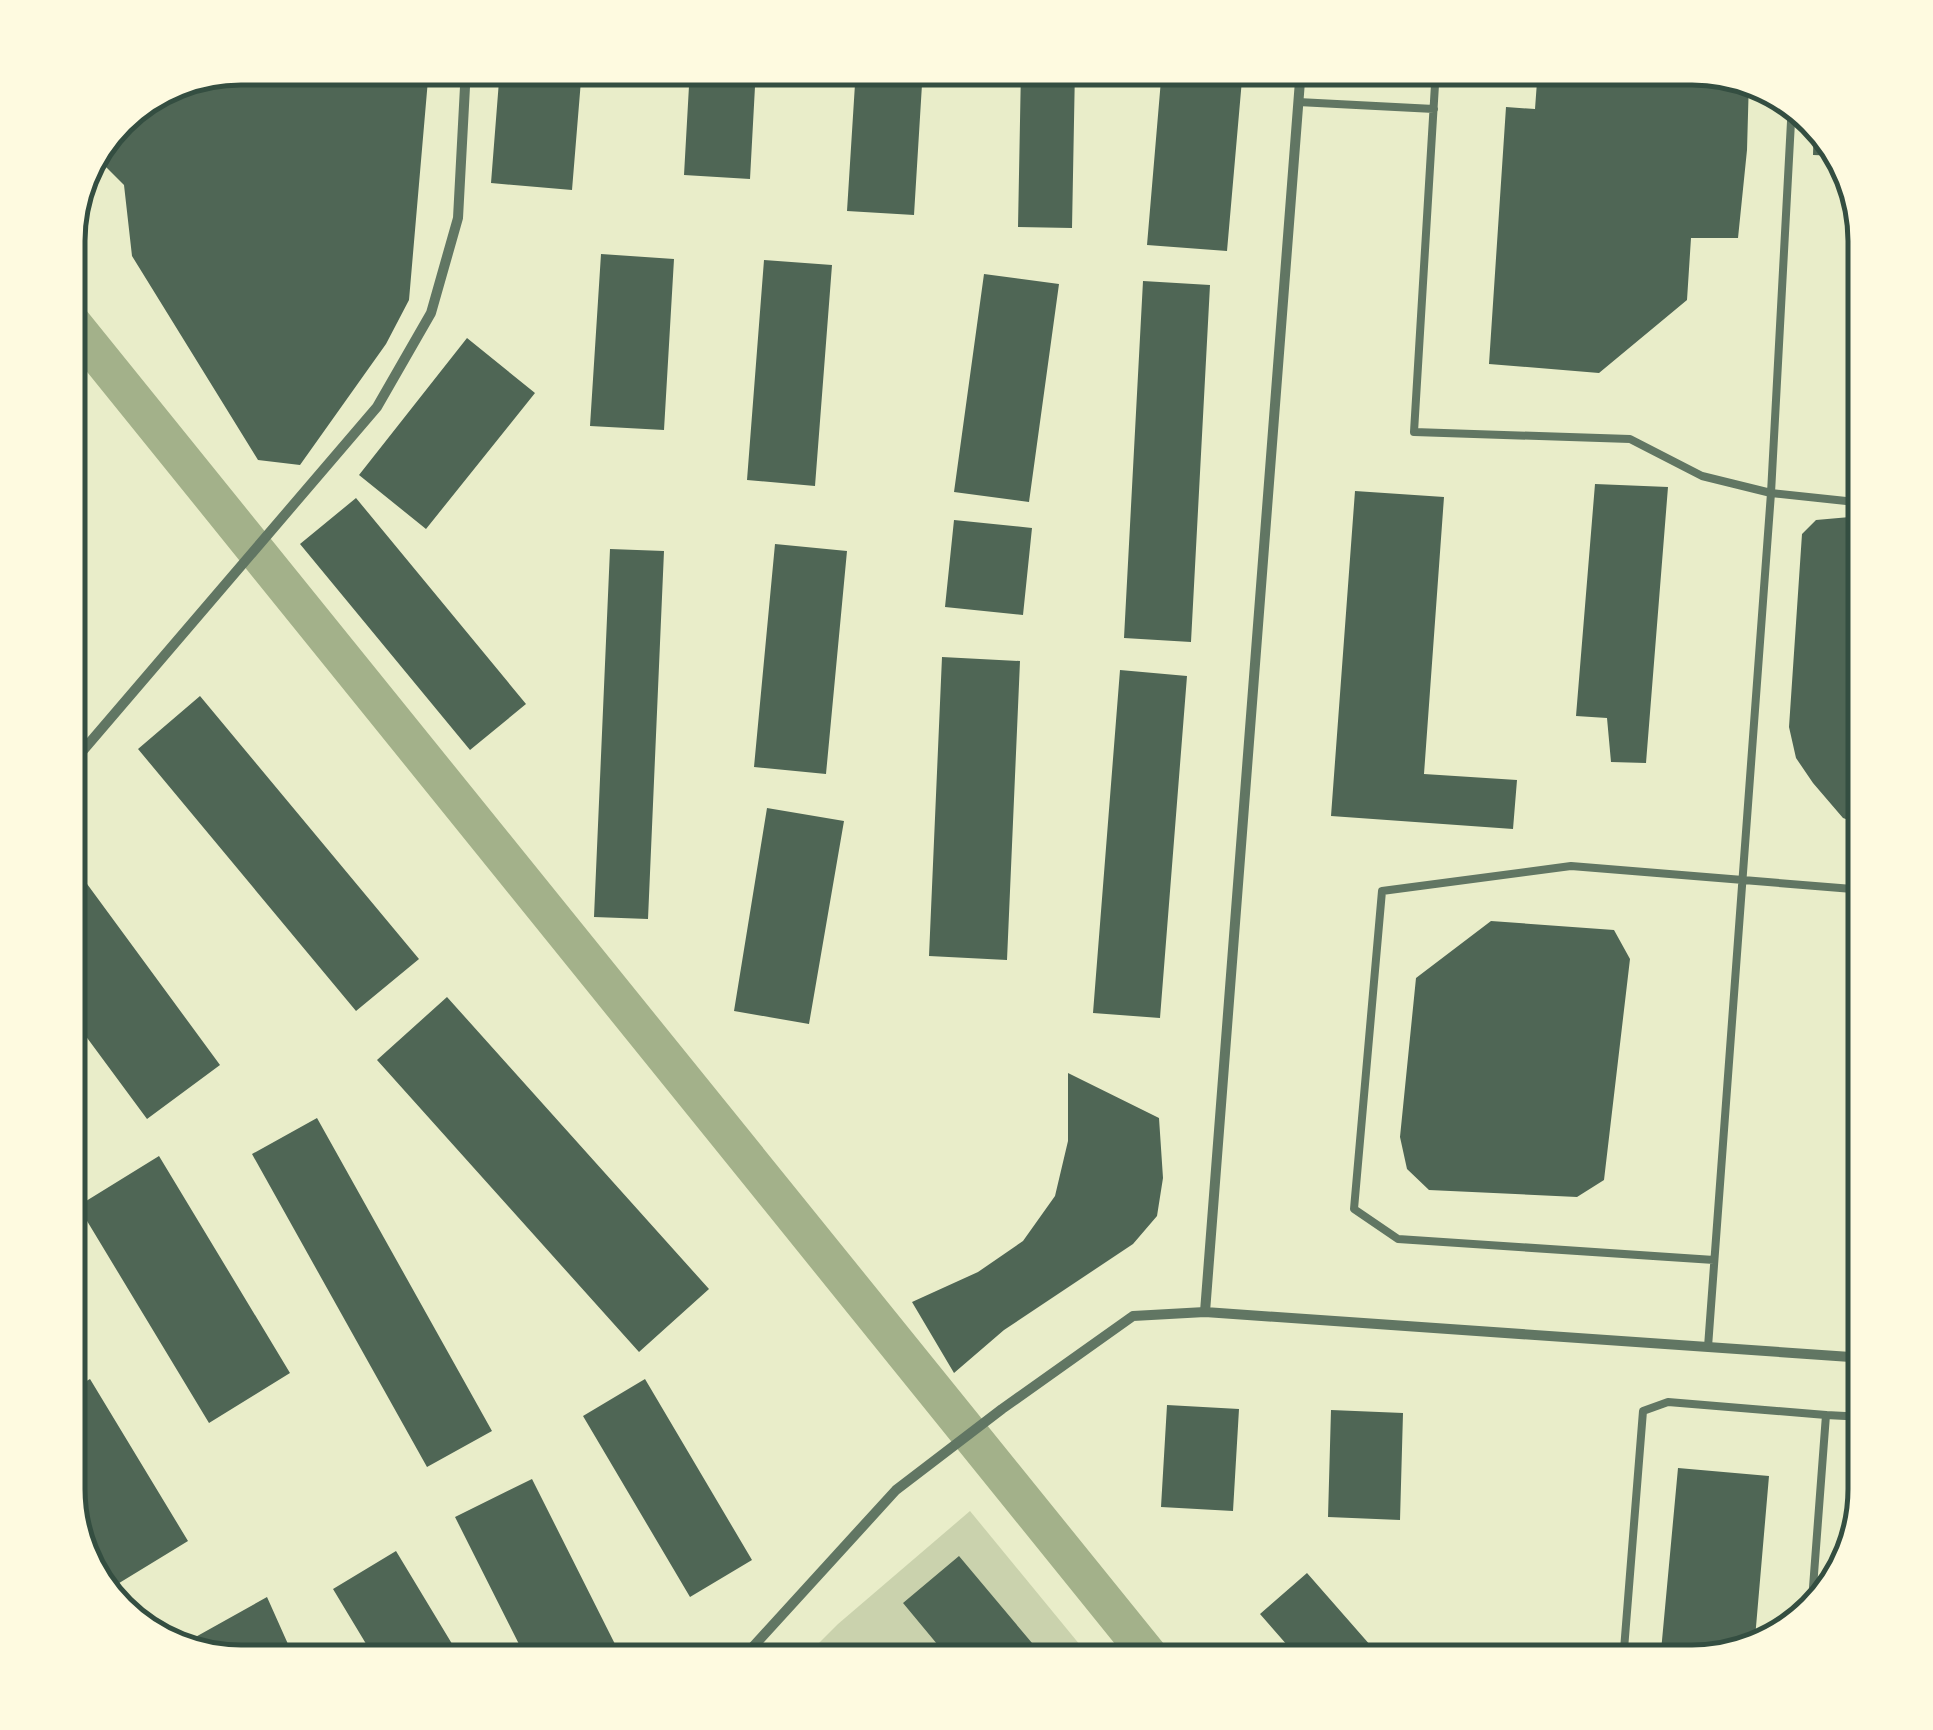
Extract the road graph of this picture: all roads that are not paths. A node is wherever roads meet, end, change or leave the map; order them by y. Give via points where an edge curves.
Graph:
1 (465, 85) edge
2 (1300, 85) edge
3 (1435, 85) edge
4 (1298, 102) junction
5 (1434, 110) junction
6 (1791, 121) edge
7 (1771, 493) junction
8 (1848, 501) edge
9 (85, 748) edge
10 (1742, 878) junction
11 (1848, 888) edge
12 (1714, 1260) junction
13 (1205, 1312) junction
14 (1708, 1347) junction
15 (1848, 1357) edge
16 (1826, 1415) junction
17 (1848, 1416) edge
18 (1813, 1586) edge
19 (755, 1645) edge
20 (1624, 1645) edge

1 - 9 street via 458,218 431,314 376,407
2 - 4 street
3 - 5 lane
4 - 5 lane
4 - 13 street
5 - 7 lane via 1414,432 1630,439 1702,476
6 - 7 lane
7 - 8 lane
7 - 10 lane
10 - 11 lane
10 - 12 lane
10 - 12 lane via 1571,866 1382,891 1354,1209 1398,1239
12 - 14 lane
13 - 14 street
13 - 19 street via 1132,1316 1002,1409 896,1490
14 - 15 street
16 - 17 lane
16 - 18 lane
16 - 20 lane via 1668,1402 1643,1411

